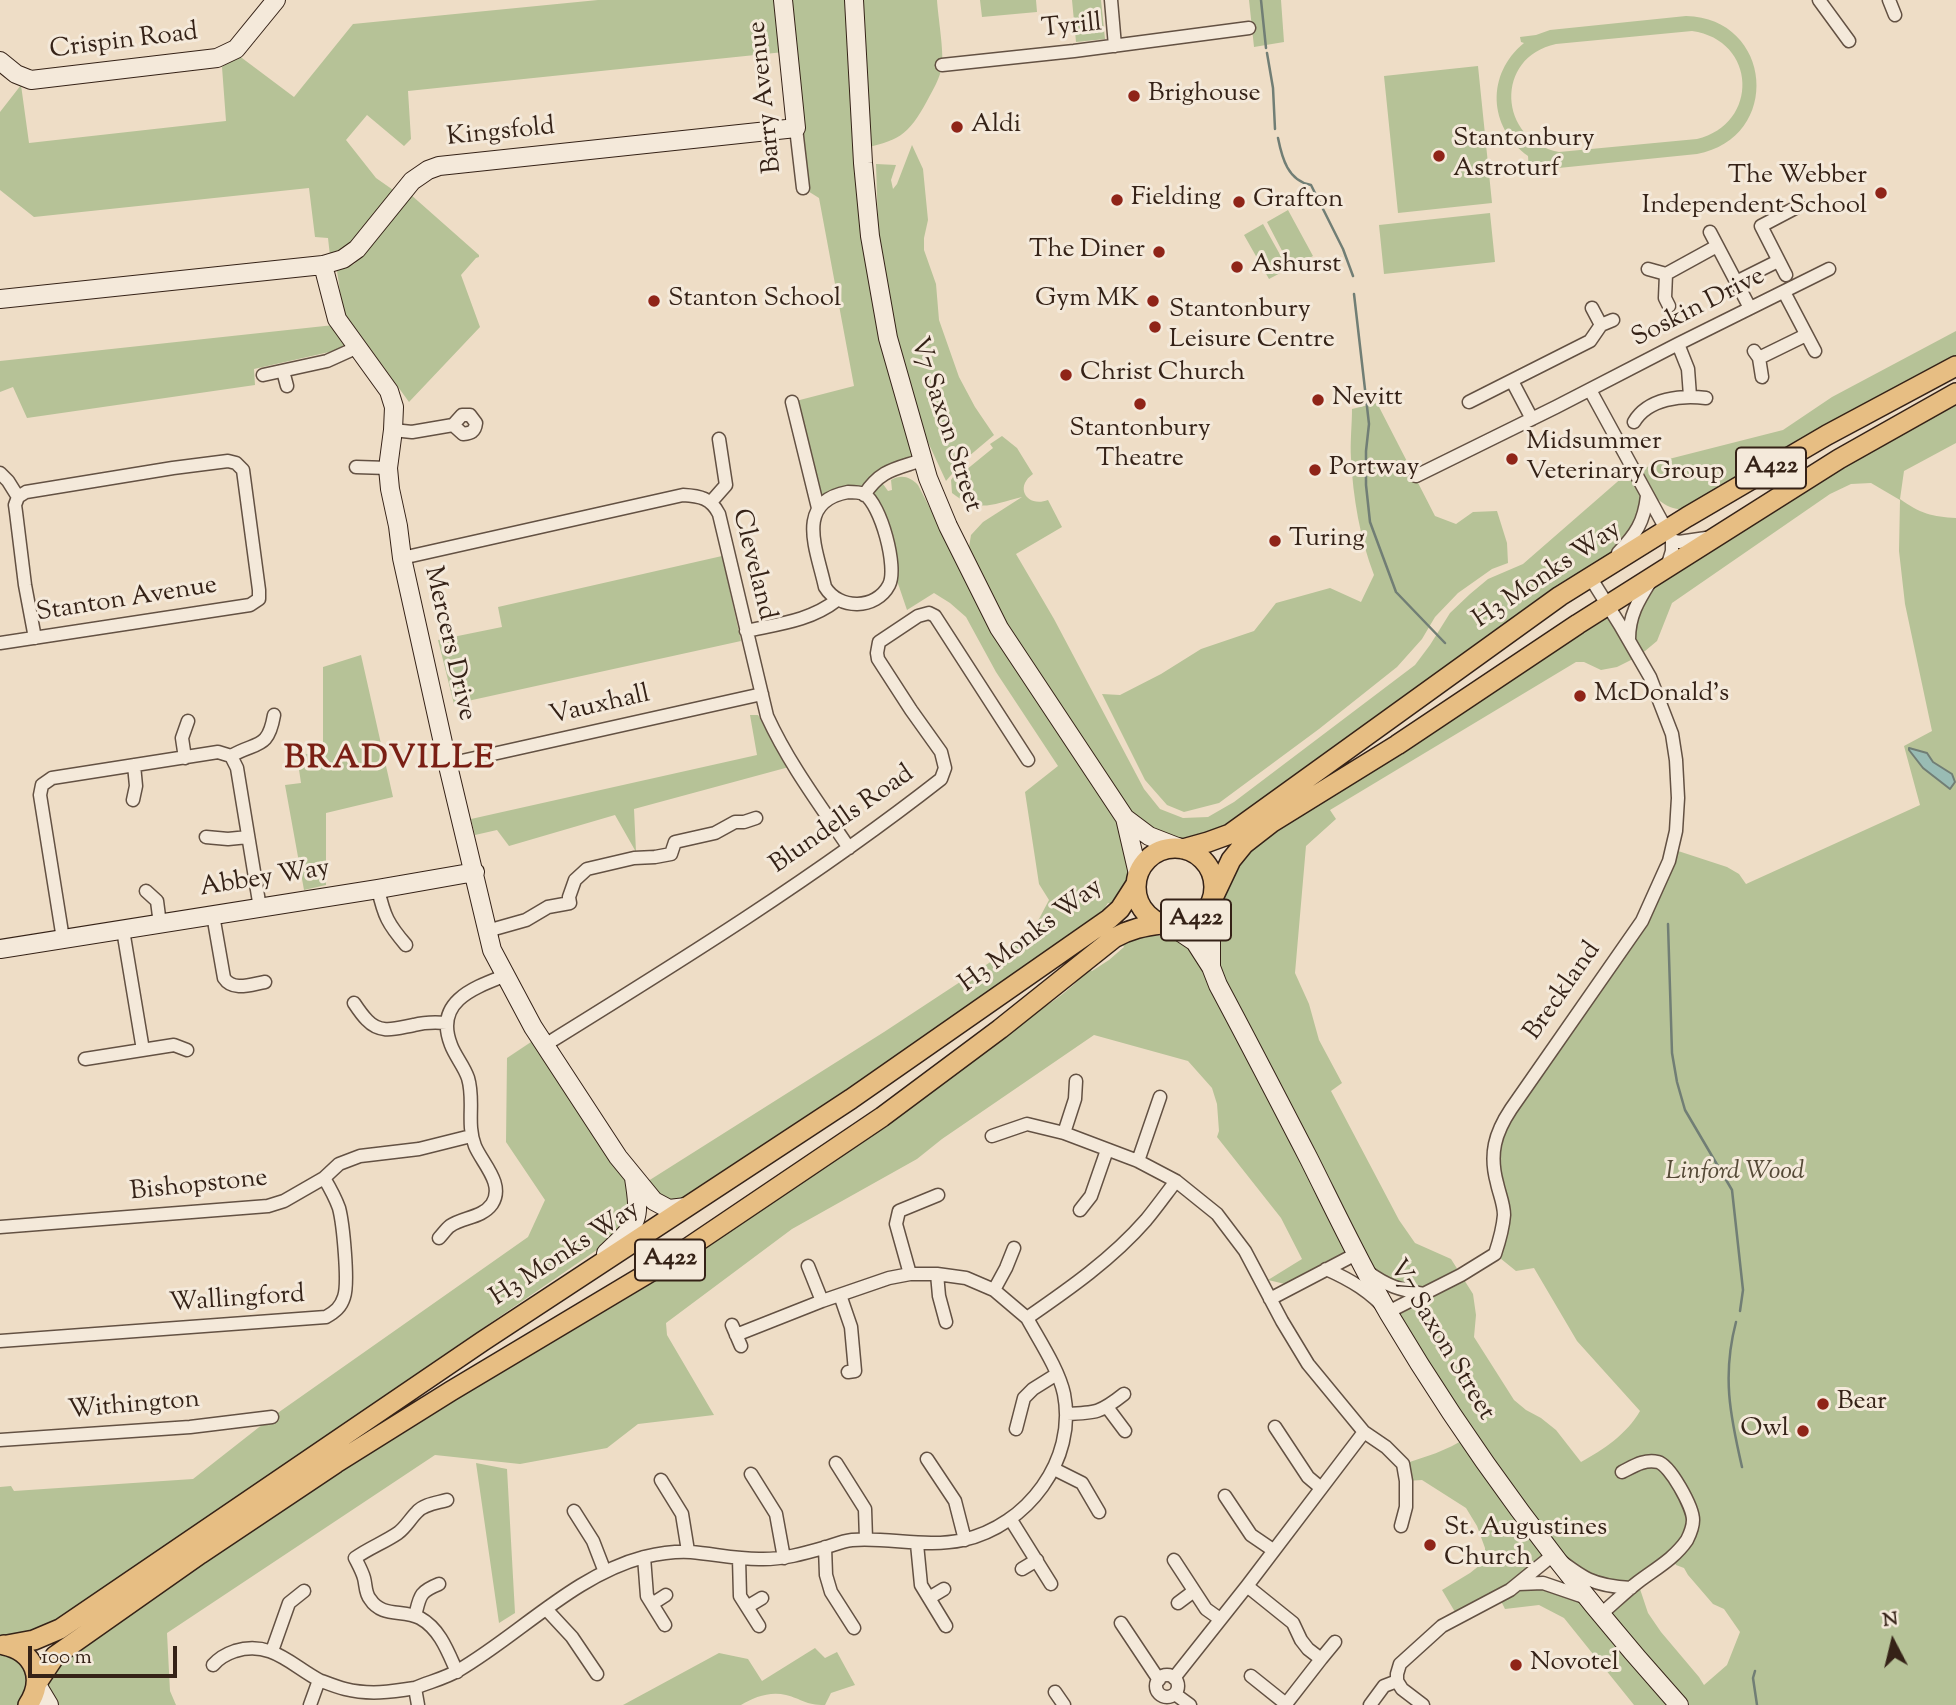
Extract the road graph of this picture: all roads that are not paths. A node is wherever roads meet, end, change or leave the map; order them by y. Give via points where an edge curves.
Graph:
1 (276, 0) edge
2 (783, 0) edge
3 (854, 0) edge
4 (1111, 0) edge
5 (1819, 0) edge
6 (1889, 0) edge
7 (1895, 15) dead end
8 (1249, 28) dead end
9 (1849, 41) dead end
10 (1115, 46) junction
11 (0, 61) edge
12 (942, 65) dead end
13 (796, 128) junction
14 (803, 188) dead end
15 (1799, 206) dead end
16 (1710, 232) dead end
17 (1717, 246) junction
18 (1778, 261) junction
19 (323, 265) junction
20 (1829, 269) dead end
21 (1648, 270) dead end
22 (1666, 274) junction
23 (1786, 275) dead end
24 (1736, 282) junction
25 (1784, 292) junction
26 (0, 299) edge
27 (1669, 306) dead end
28 (1592, 307) dead end
29 (1749, 308) junction
30 (1806, 335) junction
31 (1678, 344) junction
32 (358, 347) junction
33 (1815, 351) dead end
34 (1956, 366) edge
35 (283, 371) junction
36 (263, 375) dead end
37 (1762, 377) dead end
38 (1512, 381) junction
39 (287, 386) dead end
40 (1591, 390) junction
41 (1956, 393) edge
42 (1473, 395) dead end
43 (1690, 396) junction
44 (1706, 398) dead end
45 (792, 402) dead end
46 (1634, 418) dead end
47 (1532, 419) junction
48 (453, 425) dead end
49 (393, 430) junction
50 (719, 439) dead end
51 (922, 460) junction
52 (356, 467) dead end
53 (388, 468) junction
54 (0, 473) edge
55 (1416, 475) dead end
56 (864, 495) junction
57 (1647, 496) junction
58 (18, 497) junction
59 (711, 502) junction
60 (818, 508) junction
61 (1669, 535) junction
62 (1720, 535) junction
63 (402, 558) junction
64 (1597, 572) junction
65 (1660, 572) junction
66 (837, 600) junction
67 (1607, 605) junction
68 (746, 631) junction
69 (35, 638) junction
70 (1629, 641) junction
71 (0, 643) edge
72 (762, 694) junction
73 (274, 715) dead end
74 (188, 721) dead end
75 (231, 756) junction
76 (185, 758) junction
77 (1028, 760) dead end
78 (448, 764) junction
79 (134, 765) junction
80 (133, 800) dead end
81 (1266, 817) junction
82 (756, 818) dead end
83 (1125, 818) junction
84 (206, 836) dead end
85 (1240, 836) junction
86 (248, 837) junction
87 (849, 848) junction
88 (1182, 848) junction
89 (475, 872) junction
90 (1137, 879) junction
91 (378, 889) junction
92 (146, 891) dead end
93 (1212, 902) junction
94 (260, 908) junction
95 (213, 915) junction
96 (160, 923) junction
97 (1166, 925) junction
98 (1115, 927) junction
99 (123, 930) junction
100 (487, 932) junction
101 (63, 939) junction
102 (406, 945) dead end
103 (0, 949) edge
104 (504, 976) junction
105 (1216, 978) junction
106 (265, 982) dead end
107 (354, 1003) dead end
108 (447, 1023) junction
109 (545, 1045) junction
110 (143, 1050) junction
111 (187, 1050) dead end
112 (85, 1059) dead end
113 (1076, 1081) dead end
114 (1160, 1097) dead end
115 (1064, 1133) junction
116 (471, 1136) junction
117 (992, 1136) dead end
118 (1107, 1150) junction
119 (1138, 1161) junction
120 (634, 1176) junction
121 (324, 1178) junction
122 (1176, 1181) junction
123 (939, 1195) dead end
124 (686, 1207) junction
125 (1080, 1210) dead end
126 (0, 1227) edge
127 (439, 1238) dead end
128 (1014, 1248) dead end
129 (1361, 1262) junction
130 (808, 1266) dead end
131 (1326, 1269) junction
132 (910, 1273) junction
133 (937, 1274) junction
134 (578, 1279) junction
135 (994, 1290) junction
136 (1424, 1294) junction
137 (840, 1295) junction
138 (1270, 1299) junction
139 (822, 1301) junction
140 (1388, 1312) junction
141 (1027, 1318) junction
142 (946, 1322) dead end
143 (736, 1335) dead end
144 (0, 1341) edge
145 (857, 1371) dead end
146 (1057, 1374) junction
147 (1124, 1394) dead end
148 (1107, 1407) junction
149 (1066, 1414) junction
150 (272, 1418) dead end
151 (1275, 1427) dead end
152 (1016, 1429) dead end
153 (1125, 1431) dead end
154 (1364, 1432) junction
155 (0, 1440) edge
156 (927, 1459) dead end
157 (836, 1463) dead end
158 (1054, 1469) junction
159 (1622, 1472) dead end
160 (751, 1474) dead end
161 (661, 1480) dead end
162 (1321, 1488) junction
163 (1225, 1496) dead end
164 (447, 1500) dead end
165 (574, 1511) dead end
166 (1098, 1512) dead end
167 (1011, 1520) junction
168 (1401, 1527) dead end
169 (866, 1539) junction
170 (965, 1540) junction
171 (917, 1544) junction
172 (825, 1547) junction
173 (1273, 1550) junction
174 (688, 1551) junction
175 (1553, 1555) junction
176 (644, 1557) junction
177 (739, 1558) junction
178 (783, 1558) junction
179 (1037, 1560) junction
180 (1174, 1560) dead end
181 (1022, 1569) dead end
182 (605, 1572) junction
183 (439, 1584) dead end
184 (1051, 1584) dead end
185 (1517, 1584) junction
186 (1247, 1586) junction
187 (944, 1588) dead end
188 (1631, 1588) junction
189 (304, 1591) dead end
190 (1194, 1591) junction
191 (666, 1595) dead end
192 (762, 1598) dead end
193 (929, 1598) junction
194 (1588, 1599) junction
195 (1178, 1602) dead end
196 (652, 1604) junction
197 (747, 1607) junction
198 (546, 1609) junction
199 (1601, 1614) junction
200 (95, 1616) junction
201 (415, 1616) junction
202 (1220, 1619) junction
203 (1121, 1623) dead end
204 (665, 1625) dead end
205 (759, 1626) dead end
206 (946, 1626) dead end
207 (854, 1628) dead end
208 (65, 1637) junction
209 (1335, 1643) dead end
210 (4, 1645) edge
211 (272, 1651) junction
212 (1321, 1659) junction
213 (213, 1665) dead end
214 (457, 1672) junction
215 (597, 1674) dead end
216 (1251, 1676) dead end
217 (1174, 1678) junction
218 (319, 1679) junction
219 (1159, 1680) junction
220 (1397, 1681) junction
221 (37, 1684) junction
222 (415, 1688) junction
223 (1055, 1692) dead end
224 (1175, 1694) junction
225 (1156, 1700) edge
226 (1286, 1704) edge
227 (28, 1705) edge
228 (50, 1705) edge
229 (310, 1705) edge
230 (418, 1705) edge
231 (1064, 1705) edge
232 (1190, 1705) edge
233 (1370, 1705) edge
234 (1423, 1705) edge
235 (1679, 1705) edge

1 - 11 street, Crispin Road via 236,49 217,58 31,80
2 - 13 street, Barry Avenue
3 - 51 street, V7 Saxon Street via 870,236 888,338
4 - 10 street
5 - 9 street via 1839,21
6 - 7 street
8 - 10 street, Tyrill
10 - 12 street, Tyrill
13 - 14 street, Barry Avenue
13 - 19 street, Kingsfold via 439,166 412,181 357,249
15 - 18 street via 1760,226
16 - 17 street
17 - 22 street
17 - 24 street
18 - 23 street
18 - 24 street
19 - 26 street, Kingsfold
19 - 32 street, Mercers Drive via 337,319
20 - 25 street, Soskin Drive
21 - 22 street
22 - 27 street
24 - 29 street
25 - 29 street, Soskin Drive
25 - 30 street
28 - 38 street via 1607,322 1590,341
29 - 31 street, Soskin Drive
30 - 33 street
30 - 37 street via 1757,355
31 - 40 street, Soskin Drive
31 - 43 street via 1688,369
32 - 35 street via 327,361
32 - 49 street, Mercers Drive via 388,391 394,407
34 - 61 main road, H3 Monks Way / A422 via 1827,435
35 - 36 street
35 - 39 street
38 - 42 street
38 - 47 street
40 - 47 street, Soskin Drive
40 - 57 street
41 - 62 main road, H3 Monks Way / A422 via 1839,459
43 - 44 street
43 - 46 street via 1662,401
45 - 60 street
47 - 55 street, Soskin Drive
48 - 49 street via 412,432
49 - 53 street, Mercers Drive
50 - 59 street via 726,485
51 - 56 street via 885,472
51 - 83 street, V7 Saxon Street via 942,513 999,628
52 - 53 street
53 - 63 street, Mercers Drive
54 - 58 street
56 - 60 street via 837,494
56 - 66 street via 878,513 892,576 884,592 864,603
57 - 61 street
57 - 64 street via 1641,524
58 - 69 street via 18,535
58 - 69 street, Stanton Avenue via 173,468 236,463 243,470 259,590 259,599 250,605
59 - 63 street, Cleveland via 683,495
59 - 68 street, Cleveland via 719,514
60 - 66 street via 814,538 825,587
61 - 62 street via 1679,542
61 - 64 main road, H3 Monks Way / A422
61 - 65 street via 1672,551
62 - 65 main road, H3 Monks Way / A422
63 - 78 street, Mercers Drive
64 - 67 street, Breckland
64 - 81 main road, H3 Monks Way / A422
65 - 67 main road, H3 Monks Way / A422
65 - 70 street via 1636,607 1629,623
66 - 68 street via 805,618
67 - 70 street, Breckland
67 - 81 main road, H3 Monks Way / A422 via 1397,745
68 - 72 street, Cleveland
69 - 71 street, Stanton Avenue
70 - 136 street, Breckland via 1650,677 1672,734 1678,798 1669,861 1642,921 1496,1135 1493,1156 1504,1216 1495,1254
72 - 78 street, Vauxhall
72 - 87 street, Cleveland via 780,744
73 - 75 street via 267,738
74 - 76 street via 182,738
75 - 76 street via 218,752
75 - 86 street
76 - 79 street
77 - 87 street, Blundells Road via 935,616 918,616 880,642 877,653 941,752 944,774
78 - 89 street, Mercers Drive
79 - 80 street
79 - 101 street via 52,778 42,785
81 - 85 main road, H3 Monks Way / A422
82 - 100 street via 675,842 671,854 587,869 575,880 571,907 548,907 526,920
83 - 88 street, V7 Saxon Street via 1149,836
83 - 90 street, V7 Saxon Street
84 - 86 street
85 - 88 main road, H3 Monks Way / A422 via 1230,834
85 - 93 main road, H3 Monks Way / A422
86 - 94 street
87 - 109 street, Blundells Road
88 - 90 main road, A422 via 1154,854
88 - 93 main road, A422 via 1209,867 1214,882
89 - 91 street, Abbey Way
89 - 100 street, Mercers Drive
90 - 97 main road, A422 via 1142,909
90 - 98 main road, H3 Monks Way / A422 via 1119,909
91 - 94 street, Abbey Way
91 - 102 street via 383,914
92 - 96 street via 157,901
93 - 97 main road, A422 via 1194,922
93 - 105 street, V7 Saxon Street
94 - 95 street, Abbey Way
95 - 96 street, Abbey Way
95 - 106 street via 228,984
96 - 99 street, Abbey Way
97 - 98 main road, H3 Monks Way / A422
97 - 105 street, V7 Saxon Street via 1195,942
98 - 124 main road, H3 Monks Way / A422 via 1077,943 851,1100
98 - 200 main road, H3 Monks Way / A422 via 1084,962 882,1117 670,1260 412,1415 200,1554
99 - 101 street, Abbey Way
99 - 110 street
100 - 104 street, Mercers Drive
101 - 103 street, Abbey Way
104 - 108 street via 463,994
104 - 109 street, Mercers Drive
105 - 129 street, V7 Saxon Street
107 - 108 street via 381,1029
108 - 116 street via 450,1043 472,1096
109 - 120 street, Mercers Drive
110 - 111 street via 174,1045
110 - 112 street
113 - 115 street
114 - 119 street
115 - 117 street via 1027,1124
115 - 118 street
116 - 121 street, Bishopstone via 419,1149 360,1156 339,1164
116 - 127 street via 493,1175 493,1202 482,1214 449,1227
118 - 119 street
118 - 125 street via 1091,1196
119 - 122 street
120 - 124 street, Mercers Drive via 654,1201 669,1209
120 - 134 street via 637,1218 629,1232
121 - 126 street, Bishopstone via 268,1206
121 - 144 street, Wallingford via 340,1212 347,1285 344,1300 326,1317
122 - 138 street via 1217,1214 1245,1251
122 - 141 street via 1127,1240 1083,1279
123 - 132 street via 899,1211 896,1224
124 - 134 main road, H3 Monks Way / A422
128 - 135 street
129 - 131 street
129 - 136 street via 1383,1283
129 - 140 street, V7 Saxon Street
130 - 139 street
131 - 138 street
131 - 140 street via 1362,1288
132 - 133 street
132 - 137 street
133 - 135 street via 966,1278
133 - 142 street
134 - 200 main road, H3 Monks Way / A422 via 432,1375
135 - 141 street
136 - 140 street, Breckland
137 - 139 street
137 - 145 street
138 - 154 street via 1308,1364
139 - 143 street
140 - 175 street, V7 Saxon Street via 1454,1418
141 - 146 street
146 - 149 street
146 - 152 street via 1024,1398
147 - 148 street
148 - 149 street via 1094,1413
148 - 153 street
149 - 158 street
150 - 155 street, Withington
151 - 162 street via 1308,1477
154 - 162 street
154 - 168 street via 1403,1464 1406,1507
156 - 170 street via 955,1501
157 - 169 street via 865,1509
158 - 166 street via 1082,1483
158 - 167 street via 1032,1502
159 - 188 street via 1657,1456 1693,1518 1688,1539 1660,1568
160 - 178 street via 776,1514
161 - 174 street via 682,1514
162 - 173 street
163 - 173 street via 1251,1535
164 - 201 street via 424,1507 404,1528 355,1558 376,1607
165 - 182 street
167 - 170 street
167 - 179 street
169 - 171 street
169 - 172 street
170 - 171 street
171 - 193 street via 921,1585
172 - 178 street
172 - 207 street via 831,1592
173 - 186 street
174 - 176 street
174 - 177 street
175 - 185 street
175 - 188 street via 1592,1583
175 - 194 street, V7 Saxon Street
176 - 182 street
176 - 196 street via 647,1596
177 - 178 street
177 - 197 street via 740,1596
179 - 181 street
179 - 184 street
180 - 190 street
182 - 198 street
183 - 201 street via 420,1595
185 - 194 street via 1543,1583
185 - 220 street via 1428,1637 1400,1664
186 - 202 street
186 - 212 street via 1293,1623 1301,1640
187 - 193 street
188 - 199 street
189 - 211 street via 289,1603
190 - 195 street
190 - 202 street
191 - 196 street
192 - 197 street
193 - 206 street
194 - 199 street, V7 Saxon Street
196 - 204 street
197 - 205 street
198 - 214 street
198 - 215 street
199 - 235 street, V7 Saxon Street
200 - 208 main road, H3 Monks Way / A422
201 - 214 street via 438,1634
202 - 217 street
203 - 219 street
208 - 210 main road, H3 Monks Way / A422
208 - 221 main road, H3 Monks Way / A422
209 - 212 street
210 - 221 main road, A422 via 29,1658
211 - 213 street via 240,1650
211 - 218 street
212 - 226 street
214 - 222 street
216 - 226 street
217 - 219 street
217 - 224 street via 1178,1684
218 - 222 street via 365,1693
218 - 229 street
219 - 225 street
220 - 233 street via 1384,1686
220 - 234 street
221 - 227 main road, A422
221 - 228 street
222 - 230 street
223 - 231 street
224 - 225 street
224 - 232 street

